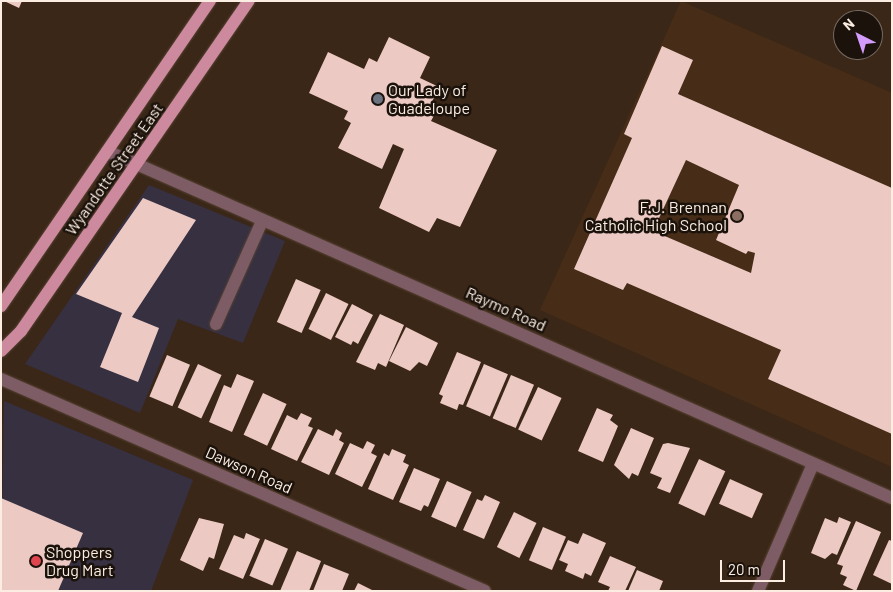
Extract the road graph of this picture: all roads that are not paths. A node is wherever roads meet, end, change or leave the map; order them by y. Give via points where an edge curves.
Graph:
1 (210, 1) edge
2 (249, 1) edge
3 (107, 151) junction
4 (136, 166) junction
5 (262, 221) junction
6 (1, 306) edge
7 (216, 324) dead end
8 (1, 351) edge
9 (1, 379) edge
10 (813, 464) junction
11 (892, 498) edge
12 (485, 591) edge
13 (758, 591) edge

1 - 3 main road, Wyandotte Street East
2 - 4 main road, Wyandotte Street East
3 - 4 street, Raymo Road
3 - 6 main road, Wyandotte Street East
4 - 5 street, Raymo Road
4 - 8 main road, Wyandotte Street East via 21,330
5 - 7 street
5 - 10 street, Raymo Road
9 - 12 street, Dawson Road
10 - 11 street, Raymo Road
10 - 13 street

